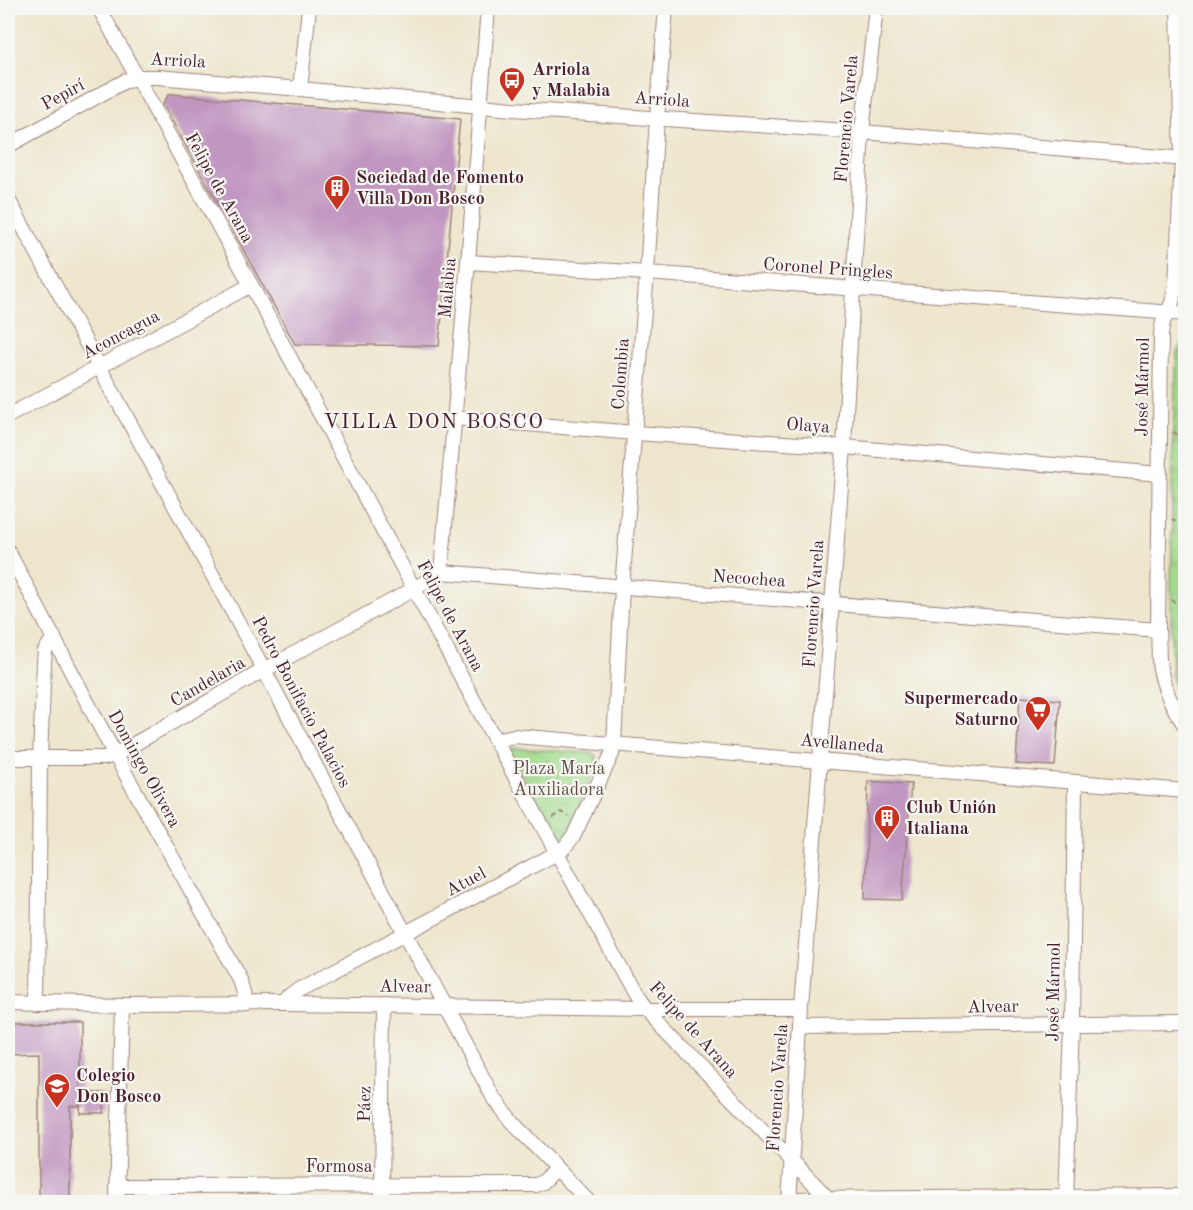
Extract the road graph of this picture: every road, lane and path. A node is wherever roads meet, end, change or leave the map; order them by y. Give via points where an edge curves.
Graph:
1 (99, 8) edge
2 (309, 8) edge
3 (488, 8) edge
4 (666, 8) edge
5 (876, 8) edge
6 (1178, 8) edge
7 (137, 77) junction
8 (300, 89) junction
9 (481, 106) junction
10 (657, 118) junction
11 (862, 132) junction
12 (8, 146) edge
13 (1184, 159) edge
14 (8, 199) edge
15 (468, 262) junction
16 (647, 273) junction
17 (251, 285) junction
18 (853, 290) junction
19 (1168, 313) junction
20 (1185, 314) edge
21 (1177, 352) dead end
22 (1185, 358) edge
23 (99, 368) junction
24 (8, 416) edge
25 (454, 418) junction
26 (1173, 432) dead end
27 (635, 433) junction
28 (1185, 440) edge
29 (844, 447) junction
30 (1160, 474) junction
31 (1172, 519) dead end
32 (1185, 528) edge
33 (8, 551) edge
34 (441, 572) junction
35 (414, 588) junction
36 (622, 588) junction
37 (1171, 600) dead end
38 (833, 604) junction
39 (1185, 609) edge
40 (1158, 630) junction
41 (54, 637) junction
42 (264, 670) junction
43 (1185, 727) edge
44 (495, 740) junction
45 (614, 744) junction
46 (115, 755) junction
47 (8, 758) edge
48 (40, 758) junction
49 (820, 760) junction
50 (1075, 782) junction
51 (1185, 791) edge
52 (574, 818) dead end
53 (550, 821) dead end
54 (557, 853) junction
55 (406, 934) junction
56 (8, 1002) edge
57 (38, 1003) junction
58 (284, 1004) junction
59 (122, 1005) junction
60 (247, 1005) junction
61 (384, 1005) junction
62 (444, 1006) junction
63 (645, 1009) junction
64 (801, 1009) junction
65 (1185, 1023) edge
66 (1072, 1024) junction
67 (801, 1027) junction
68 (792, 1161) junction
69 (556, 1169) junction
70 (382, 1185) junction
71 (117, 1186) junction
72 (1185, 1196) edge
73 (828, 1198) junction
74 (1066, 1200) edge
75 (789, 1201) edge
76 (117, 1203) edge
77 (382, 1203) edge
78 (589, 1203) edge

1 - 7 street, Felipe de Arana
2 - 8 street
3 - 9 street, Malabia
4 - 10 street, Colombia
5 - 11 street, Florencio Varela
6 - 13 street, José Mármol
7 - 8 street, Arriola
7 - 12 street, Pepirí
7 - 17 street, Felipe de Arana
8 - 9 street, Arriola
9 - 10 street, Arriola
9 - 15 street, Malabia
10 - 11 street, Arriola
10 - 16 street, Colombia
11 - 13 street, Arriola
11 - 18 street, Florencio Varela
13 - 19 street, José Mármol via 1176,285
14 - 23 street, Pedro Bonifacio Palacios
15 - 16 street, Coronel Pringles
15 - 25 street, Malabia
16 - 18 street, Coronel Pringles
16 - 27 street, Colombia
17 - 23 street, Aconcagua
17 - 35 street, Felipe de Arana
18 - 19 street, Coronel Pringles
18 - 29 street, Florencio Varela
19 - 20 street, Coronel Pringles
19 - 30 street, José Mármol via 1161,333
21 - 22 path
23 - 24 street, Aconcagua
23 - 42 street, Pedro Bonifacio Palacios
25 - 27 street, Olaya
25 - 34 street, Malabia
26 - 28 path
27 - 29 street, Olaya
27 - 36 street, Colombia
29 - 30 street, Olaya
29 - 38 street, Florencio Varela
30 - 40 street, José Mármol
31 - 32 path
33 - 41 street, Domingo Olivera
34 - 35 street
34 - 36 street, Necochea
35 - 42 street, Candelaria
35 - 44 street, Felipe de Arana
36 - 38 street, Necochea
36 - 45 street, Colombia
37 - 39 path
38 - 40 street, Necochea
38 - 49 street, Florencio Varela
40 - 43 street, José Mármol via 1164,684
41 - 46 street, Domingo Olivera
41 - 48 street via 45,651
42 - 46 street, Candelaria
42 - 55 street, Pedro Bonifacio Palacios
44 - 45 street, Avellaneda via 514,736
44 - 54 street, Felipe de Arana
45 - 49 street, Avellaneda
45 - 54 street, Atuel via 574,835
46 - 48 street
46 - 60 street, Domingo Olivera via 240,980
47 - 48 street
48 - 57 street
49 - 50 street, Avellaneda
49 - 64 street, Florencio Varela
50 - 51 street, Avellaneda
50 - 66 street, José Mármol
52 - 53 path via 560,812
54 - 55 street, Atuel
54 - 63 street, Felipe de Arana
55 - 58 street, Atuel via 298,990
55 - 62 street, Pedro Bonifacio Palacios
56 - 57 street, Alvear
57 - 59 street, Alvear
58 - 60 street, Alvear
58 - 61 street, Alvear
59 - 60 street, Alvear
59 - 71 street
61 - 62 street, Alvear
61 - 70 street, Páez
62 - 63 street, Alvear
62 - 69 street, Pedro Bonifacio Palacios via 492,1095
63 - 64 street, Alvear
63 - 68 street, Felipe de Arana
64 - 67 street, Florencio Varela
65 - 66 street, Alvear
66 - 67 street, Alvear
66 - 74 street, José Mármol
67 - 68 street, Florencio Varela
68 - 73 street, Felipe de Arana
68 - 75 street, Florencio Varela
69 - 70 street, Formosa via 536,1185
69 - 78 street, Pedro Bonifacio Palacios
70 - 71 street, Formosa
70 - 77 street, Páez
71 - 76 street
72 - 74 street
73 - 74 street
73 - 75 street

